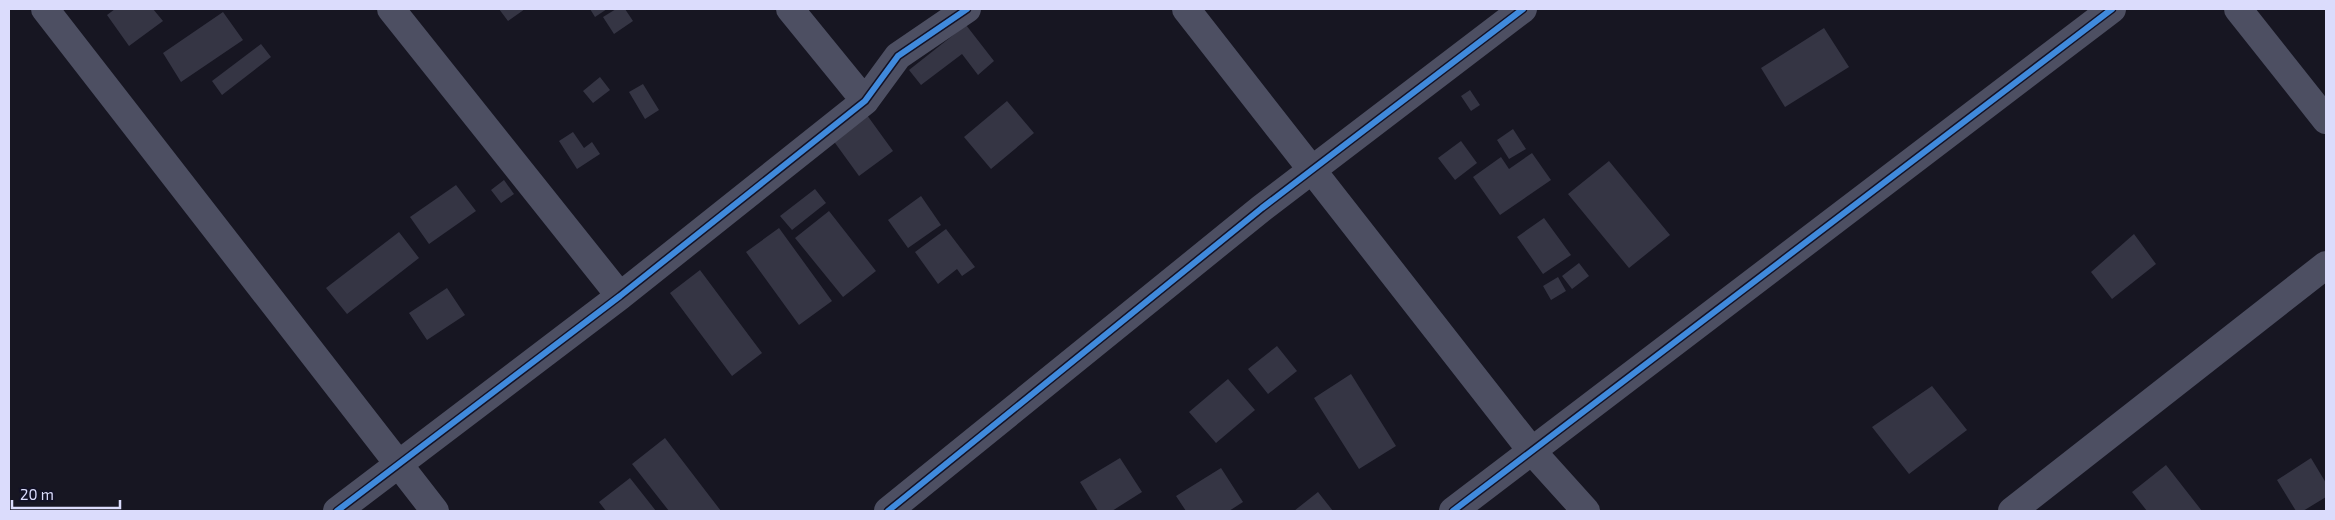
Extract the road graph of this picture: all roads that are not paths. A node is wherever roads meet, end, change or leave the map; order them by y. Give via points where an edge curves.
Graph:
1 (45, 9) edge
2 (391, 9) edge
3 (790, 9) edge
4 (967, 9) edge
5 (1186, 9) edge
6 (1523, 9) edge
7 (2112, 9) edge
8 (2238, 9) edge
9 (865, 101) junction
10 (2326, 120) edge
11 (1312, 170) junction
12 (2326, 265) edge
13 (620, 296) junction
14 (1531, 450) junction
15 (399, 464) junction
16 (337, 511) edge
17 (435, 511) edge
18 (888, 511) edge
19 (1453, 511) edge
20 (1586, 511) edge
21 (2012, 511) edge

1 - 15 street
2 - 13 street
3 - 9 street
4 - 9 street via 898,56
5 - 11 street
6 - 11 street
7 - 14 street
8 - 10 street
9 - 13 street
11 - 14 street
11 - 18 street
12 - 21 street
13 - 15 street
14 - 19 street
14 - 20 street
15 - 16 street
15 - 17 street

